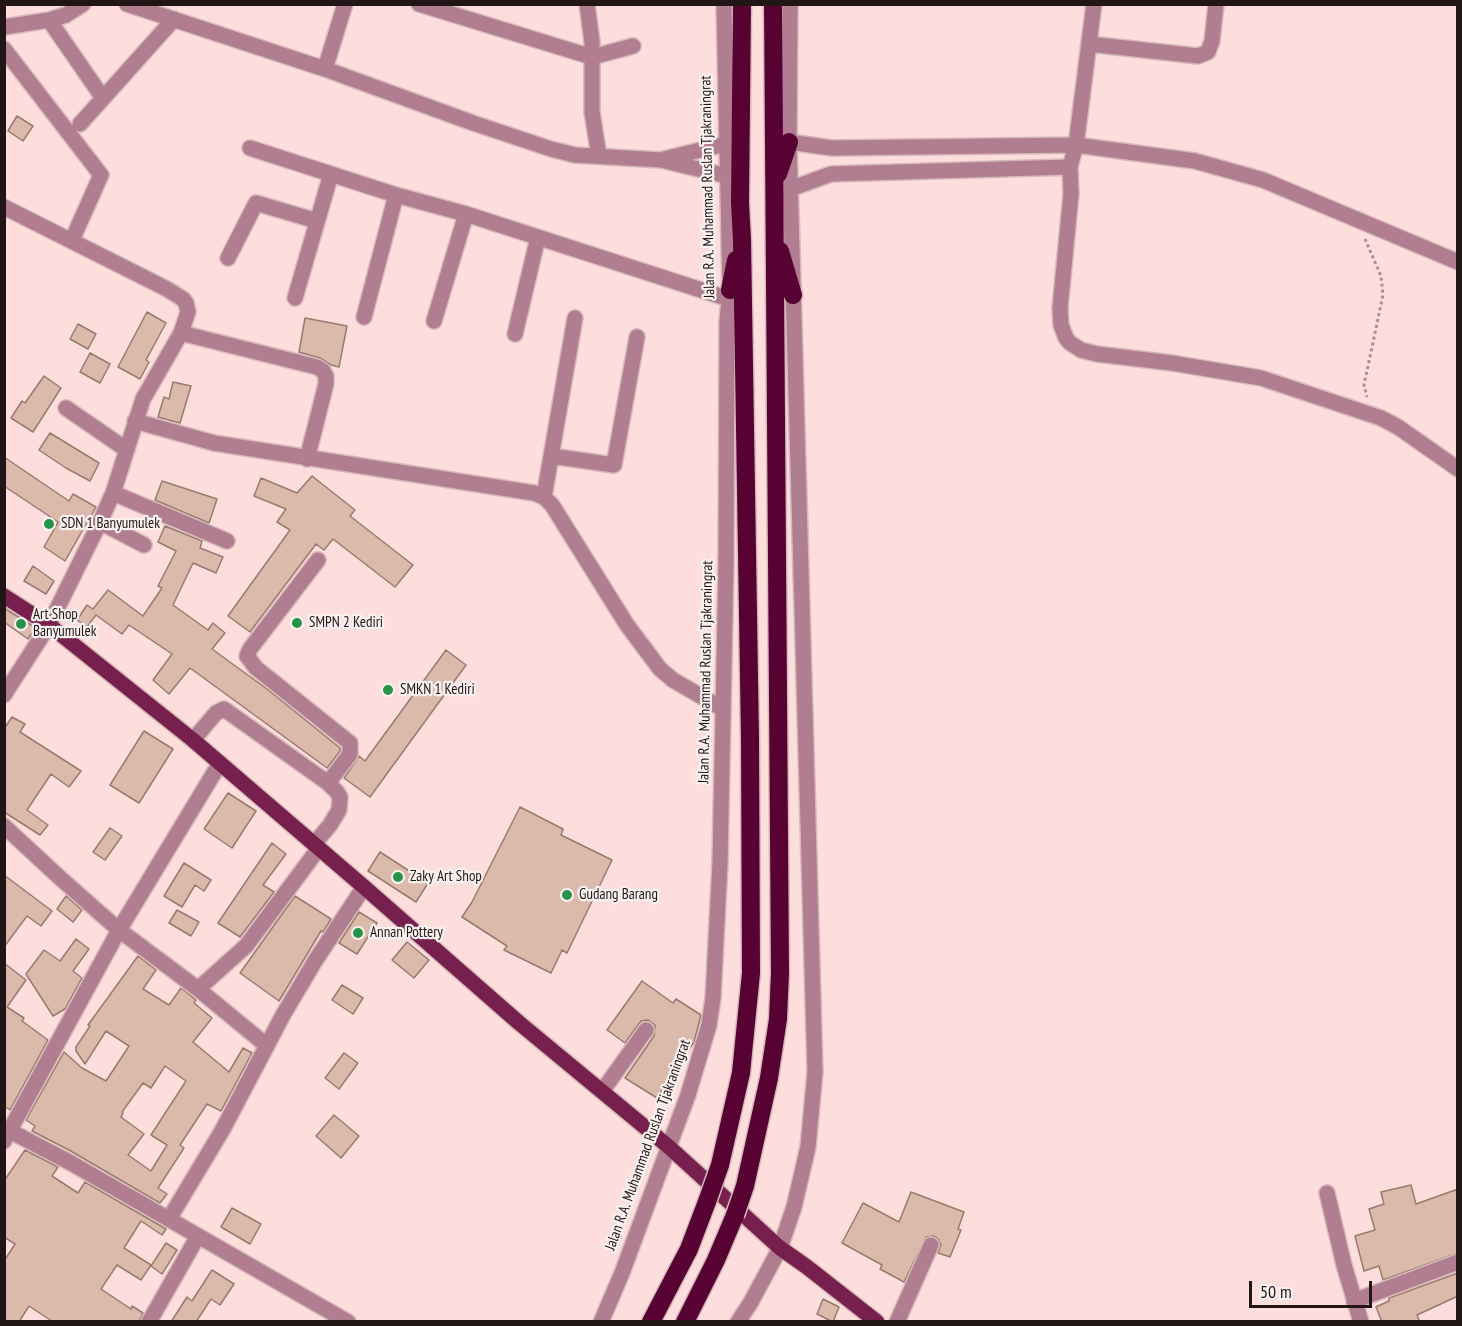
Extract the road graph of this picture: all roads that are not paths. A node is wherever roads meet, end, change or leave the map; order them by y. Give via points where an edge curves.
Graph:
1 (83, 4) edge
2 (128, 4) edge
3 (345, 4) edge
4 (419, 4) edge
5 (588, 4) edge
6 (724, 4) edge
7 (742, 4) edge
8 (773, 4) edge
9 (790, 4) edge
10 (1094, 4) edge
11 (1216, 4) edge
12 (174, 19) junction
13 (49, 20) junction
14 (4, 27) edge
15 (1089, 44) junction
16 (633, 46) dead end
17 (4, 49) edge
18 (592, 57) junction
19 (325, 69) junction
20 (103, 98) junction
21 (80, 124) dead end
22 (789, 142) junction
23 (726, 144) junction
24 (1076, 145) junction
25 (250, 148) dead end
26 (599, 156) junction
27 (661, 160) junction
28 (1070, 167) junction
29 (331, 174) junction
30 (727, 176) junction
31 (782, 187) junction
32 (396, 195) junction
33 (740, 203) junction
34 (4, 207) edge
35 (466, 214) junction
36 (317, 221) junction
37 (775, 235) junction
38 (538, 237) junction
39 (72, 240) junction
40 (742, 240) junction
41 (228, 258) dead end
42 (1458, 262) edge
43 (729, 295) junction
44 (793, 295) junction
45 (295, 298) dead end
46 (364, 317) dead end
47 (575, 318) dead end
48 (434, 321) dead end
49 (181, 333) junction
50 (515, 334) dead end
51 (637, 337) dead end
52 (66, 408) dead end
53 (135, 421) junction
54 (127, 450) junction
55 (551, 456) junction
56 (307, 459) junction
57 (1458, 469) edge
58 (112, 493) junction
59 (544, 497) junction
60 (100, 522) junction
61 (227, 541) dead end
62 (144, 545) dead end
63 (318, 560) dead end
64 (4, 596) edge
65 (49, 625) junction
66 (4, 695) edge
67 (723, 709) junction
68 (193, 740) junction
69 (220, 763) junction
70 (328, 783) junction
71 (4, 826) edge
72 (316, 846) junction
73 (364, 887) junction
74 (119, 930) junction
75 (198, 989) junction
76 (646, 1030) dead end
77 (266, 1045) junction
78 (603, 1090) junction
79 (8, 1136) edge
80 (669, 1147) junction
81 (1327, 1193) dead end
82 (169, 1219) junction
83 (198, 1236) junction
84 (931, 1245) dead end
85 (780, 1248) junction
86 (1458, 1262) edge
87 (1354, 1301) junction
88 (149, 1322) edge
89 (348, 1322) edge
90 (601, 1322) edge
91 (651, 1322) edge
92 (685, 1322) edge
93 (738, 1322) edge
94 (877, 1322) edge
95 (897, 1322) edge
96 (1361, 1322) edge

1 - 13 street
2 - 12 street
3 - 19 street
4 - 18 street
5 - 18 street
6 - 23 street, Jalan R.A. Muhammad Ruslan Tjakraningrat
7 - 33 highway, Jalan R.A. Muhammad Ruslan Tjakraningrat
8 - 31 highway
9 - 22 street
10 - 15 street
11 - 15 street via 1212,41 1208,52 1198,56
12 - 19 street
12 - 20 street
13 - 14 street
13 - 20 street
15 - 24 street
16 - 18 street
17 - 39 street via 101,175
18 - 26 street via 592,112
19 - 26 street via 524,140 575,155
20 - 21 street
22 - 24 street via 832,148
22 - 31 highway
23 - 27 street
23 - 30 street, Jalan R.A. Muhammad Ruslan Tjakraningrat
24 - 28 street
24 - 42 street via 1195,161 1263,180
25 - 29 street
26 - 27 street
27 - 30 street
28 - 31 street via 831,174
28 - 57 street via 1060,308 1061,325 1070,343 1097,354 1261,378 1381,418
29 - 32 street
29 - 36 street
30 - 33 highway
30 - 43 street, Jalan R.A. Muhammad Ruslan Tjakraningrat
31 - 37 highway
31 - 44 street
32 - 35 street
32 - 46 street
33 - 40 highway, Jalan R.A. Muhammad Ruslan Tjakraningrat
34 - 39 street
35 - 38 street
35 - 48 street
36 - 41 street via 256,203
36 - 45 street
37 - 44 highway
37 - 92 highway, bridge via 778,1019 745,1186 716,1260
38 - 43 street
38 - 50 street
39 - 49 street via 183,299 188,312
40 - 43 highway
40 - 91 highway, Jalan R.A. Muhammad Ruslan Tjakraningrat, bridge via 751,973 741,1073 720,1165 689,1249
43 - 67 street, Jalan R.A. Muhammad Ruslan Tjakraningrat
44 - 85 street via 815,1072 808,1147
47 - 55 street
49 - 53 street via 147,390
49 - 56 street via 323,371 326,384
51 - 55 street via 614,465
52 - 54 street
53 - 54 street
53 - 56 street via 214,443
54 - 58 street
55 - 59 street
56 - 59 street
58 - 60 street
58 - 61 street
59 - 67 street via 660,669
60 - 62 street
60 - 65 street
63 - 70 street via 247,656 256,668 351,743 350,754
64 - 65 main road
65 - 66 street
65 - 68 main road
67 - 80 street, Jalan R.A. Muhammad Ruslan Tjakraningrat via 712,998 702,1051
68 - 69 main road
68 - 70 street via 224,709
69 - 72 main road
69 - 74 street
70 - 72 street via 338,792 339,810
71 - 74 street
72 - 73 main road
72 - 75 street via 246,946
73 - 77 street
73 - 78 main road via 518,1022
74 - 75 street
74 - 79 street
75 - 77 street
76 - 78 street
77 - 82 street via 223,1129
78 - 80 main road
79 - 82 street
80 - 85 main road
80 - 90 street, Jalan R.A. Muhammad Ruslan Tjakraningrat
81 - 87 street
82 - 83 street
83 - 88 street
83 - 89 street
84 - 95 street
85 - 93 street
85 - 94 main road
86 - 87 street
87 - 96 street

